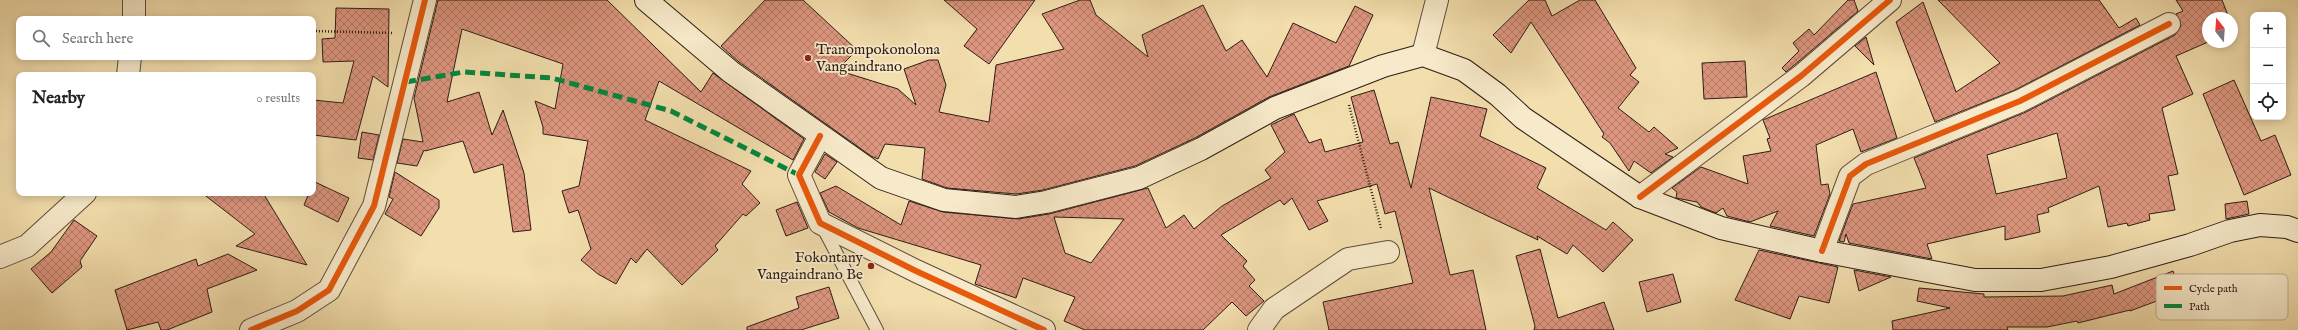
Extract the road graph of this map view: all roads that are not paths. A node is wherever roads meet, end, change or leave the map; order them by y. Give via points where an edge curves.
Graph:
1 (134, 0) edge
2 (425, 0) edge
3 (646, 0) edge
4 (1437, 0) edge
5 (1890, 0) edge
6 (134, 16) edge
7 (2169, 24) dead end
8 (1423, 55) junction
9 (130, 60) edge
10 (128, 72) edge
11 (820, 136) junction
12 (83, 196) edge
13 (1640, 197) junction
14 (820, 223) junction
15 (2298, 231) edge
16 (1388, 252) road end
17 (1822, 252) junction
18 (0, 257) edge
19 (251, 330) edge
20 (877, 330) edge
21 (1044, 330) edge
22 (1260, 330) edge

1 - 6 street
2 - 19 street via 374,206 329,290 297,311
3 - 11 street via 731,72
4 - 8 street
5 - 13 street via 1801,76
7 - 17 street via 2020,101 1866,164 1850,176
8 - 11 street via 1383,66 1275,108 1201,149 1139,178 1046,202 1016,207 944,200 881,178
8 - 13 street via 1464,70 1498,95 1523,118
9 - 10 street
11 - 14 street via 798,175
12 - 18 street via 27,246
13 - 17 street via 1721,228
14 - 20 lane
14 - 21 street
15 - 17 street via 2287,227 2260,225 2230,231 2111,267 2040,280 1974,280
16 - 22 street via 1348,259 1274,309

